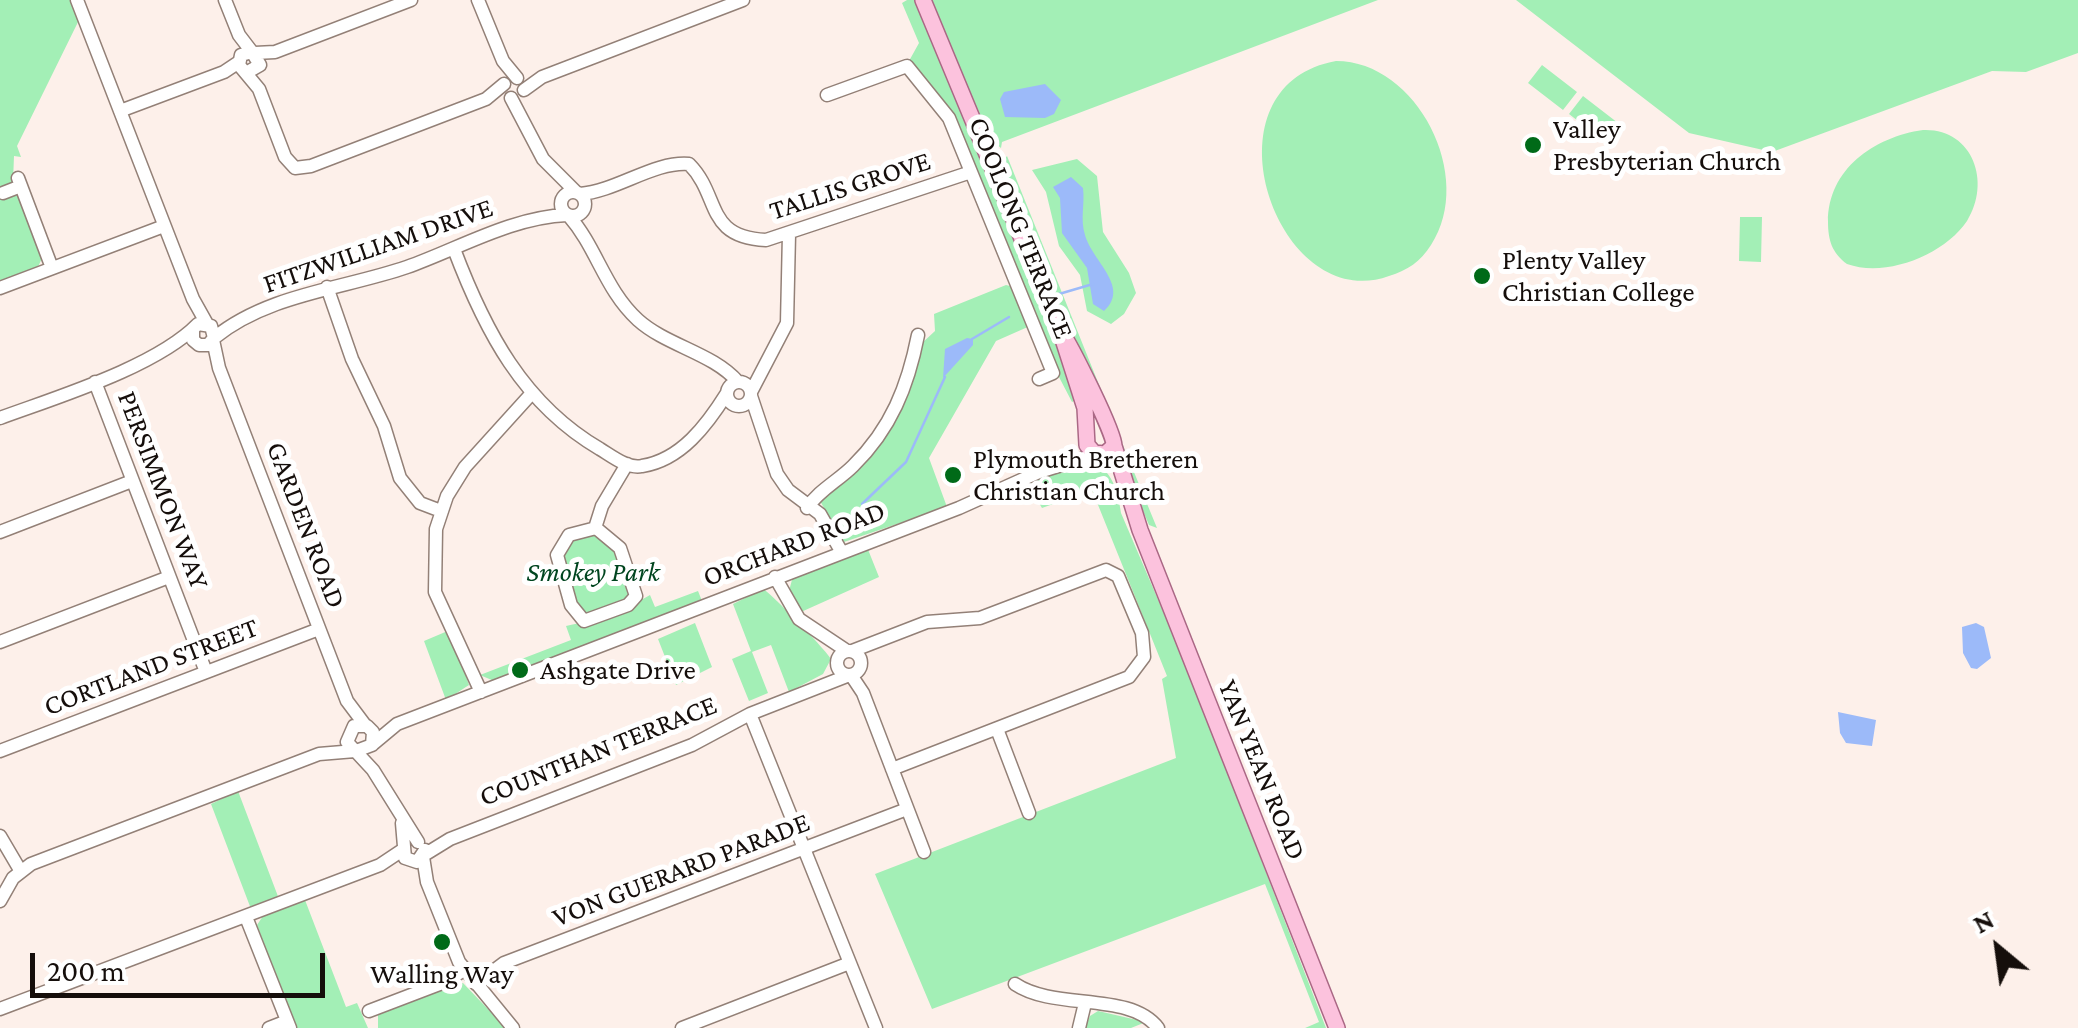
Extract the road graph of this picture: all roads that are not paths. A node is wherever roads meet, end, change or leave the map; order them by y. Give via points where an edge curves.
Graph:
1 (226, 0) edge
2 (411, 0) edge
3 (743, 0) edge
4 (923, 0) edge
5 (81, 1) edge
6 (480, 1) edge
7 (249, 62) junction
8 (514, 88) junction
9 (828, 96) dead end
10 (120, 111) junction
11 (971, 172) junction
12 (554, 173) junction
13 (2, 193) dead end
14 (561, 199) junction
15 (581, 200) junction
16 (568, 215) junction
17 (539, 217) junction
18 (164, 226) junction
19 (784, 236) junction
20 (586, 237) junction
21 (454, 250) junction
22 (52, 268) junction
23 (327, 287) junction
24 (0, 288) edge
25 (234, 323) junction
26 (200, 326) junction
27 (1060, 330) junction
28 (920, 333) dead end
29 (207, 342) junction
30 (167, 348) junction
31 (768, 362) junction
32 (1039, 379) dead end
33 (95, 382) junction
34 (733, 386) junction
35 (532, 393) junction
36 (751, 394) junction
37 (738, 406) junction
38 (0, 418) edge
39 (710, 418) junction
40 (758, 428) junction
41 (1097, 446) junction
42 (627, 464) junction
43 (132, 482) junction
44 (806, 504) junction
45 (441, 512) junction
46 (595, 528) junction
47 (0, 532) edge
48 (836, 553) junction
49 (169, 577) junction
50 (775, 577) junction
51 (319, 629) junction
52 (0, 642) edge
53 (849, 663) junction
54 (206, 672) junction
55 (481, 692) junction
56 (347, 701) junction
57 (750, 714) junction
58 (397, 724) junction
59 (366, 725) junction
60 (997, 729) junction
61 (348, 731) junction
62 (373, 744) junction
63 (0, 751) edge
64 (355, 751) junction
65 (320, 754) junction
66 (892, 769) junction
67 (373, 770) junction
68 (907, 809) junction
69 (1029, 813) dead end
70 (0, 836) edge
71 (802, 850) junction
72 (414, 852) junction
73 (924, 852) dead end
74 (20, 870) junction
75 (0, 901) edge
76 (246, 917) junction
77 (847, 964) junction
78 (464, 970) junction
79 (476, 984) junction
80 (1015, 984) dead end
81 (1085, 1004) junction
82 (0, 1008) edge
83 (288, 1024) edge
84 (374, 1027) edge
85 (269, 1028) edge
86 (513, 1028) edge
87 (682, 1028) edge
88 (876, 1028) edge
89 (1079, 1028) edge
90 (1158, 1028) edge
91 (1337, 1028) edge

1 - 7 street
2 - 7 street
3 - 8 street
4 - 27 main road, YAN YEAN ROAD
5 - 10 street
6 - 8 street
7 - 8 street via 296,168
7 - 10 street
8 - 12 street
9 - 11 street, COOLONG TERRACE via 911,68 945,109
10 - 18 street
11 - 19 street, TALLIS GROVE
11 - 32 street, COOLONG TERRACE via 1053,373
12 - 14 street
12 - 15 street
13 - 22 street via 20,182
14 - 15 street, FITZWILLIAM DRIVE
14 - 16 street
14 - 17 street, FITZWILLIAM DRIVE
15 - 16 street
15 - 19 street, TALLIS GROVE via 689,164 732,232 754,240
15 - 20 street
16 - 17 street, FITZWILLIAM DRIVE
16 - 20 street
17 - 21 street, FITZWILLIAM DRIVE
18 - 22 street
18 - 26 street
19 - 31 street via 786,323
20 - 34 street via 625,306
21 - 23 street, FITZWILLIAM DRIVE
21 - 35 street via 487,330
22 - 24 street
23 - 25 street, FITZWILLIAM DRIVE
23 - 45 street via 400,478 420,503
25 - 26 street, FITZWILLIAM DRIVE
25 - 29 street, FITZWILLIAM DRIVE
26 - 29 street
26 - 29 street via 193,340
26 - 30 street
27 - 41 main road, YAN YEAN ROAD
27 - 41 main road, YAN YEAN ROAD via 1109,429 1098,427
28 - 44 street via 887,424 858,461
29 - 30 street
29 - 51 street, GARDEN ROAD
30 - 33 street
31 - 34 street
31 - 36 street
33 - 38 street
33 - 43 street, PERSIMMON WAY
34 - 36 street
34 - 37 street
34 - 39 street
35 - 42 street via 576,433
35 - 45 street via 466,467
36 - 37 street
36 - 40 street
37 - 39 street
37 - 40 street
39 - 42 street via 679,452 639,467
40 - 44 street via 777,474
41 - 48 street, ORCHARD ROAD via 959,508
41 - 91 main road, YAN YEAN ROAD via 1140,530
42 - 46 street
43 - 47 street
43 - 49 street, PERSIMMON WAY
44 - 48 street
45 - 55 street via 433,548 435,592
46 - 46 street via 569,535 557,556 571,605 584,621 636,596 616,542
48 - 50 street, ORCHARD ROAD
49 - 52 street
49 - 54 street, PERSIMMON WAY
50 - 53 street via 793,612
50 - 55 street, ORCHARD ROAD
51 - 54 street, CORTLAND STREET
51 - 56 street, GARDEN ROAD
53 - 57 street, COUNTHAN TERRACE
53 - 60 street, COUNTHAN TERRACE via 883,639 927,622 980,618 1102,571 1116,574 1144,640 1138,669
53 - 66 street
54 - 63 street, CORTLAND STREET
55 - 58 street, ORCHARD ROAD
56 - 59 street, GARDEN ROAD
56 - 61 street, GARDEN ROAD
57 - 71 street
57 - 72 street, COUNTHAN TERRACE via 692,745
58 - 59 street, ORCHARD ROAD
58 - 62 street, ORCHARD ROAD
59 - 61 street
59 - 62 street
60 - 66 street
60 - 69 street
61 - 64 street
61 - 65 street
62 - 64 street
62 - 67 street
64 - 65 street
64 - 67 street
65 - 74 street
66 - 68 street
67 - 72 street
68 - 71 street, VON GUERARD PARADE
68 - 73 street
70 - 74 street
71 - 77 street
71 - 79 street, VON GUERARD PARADE via 504,963
72 - 76 street, COUNTHAN TERRACE
72 - 78 street
74 - 75 street
76 - 82 street, COUNTHAN TERRACE
76 - 83 street
77 - 87 street
77 - 88 street
78 - 79 street
78 - 84 street via 367,1008
79 - 86 street
80 - 81 street
81 - 89 street
81 - 90 street via 1133,1010
83 - 85 street

